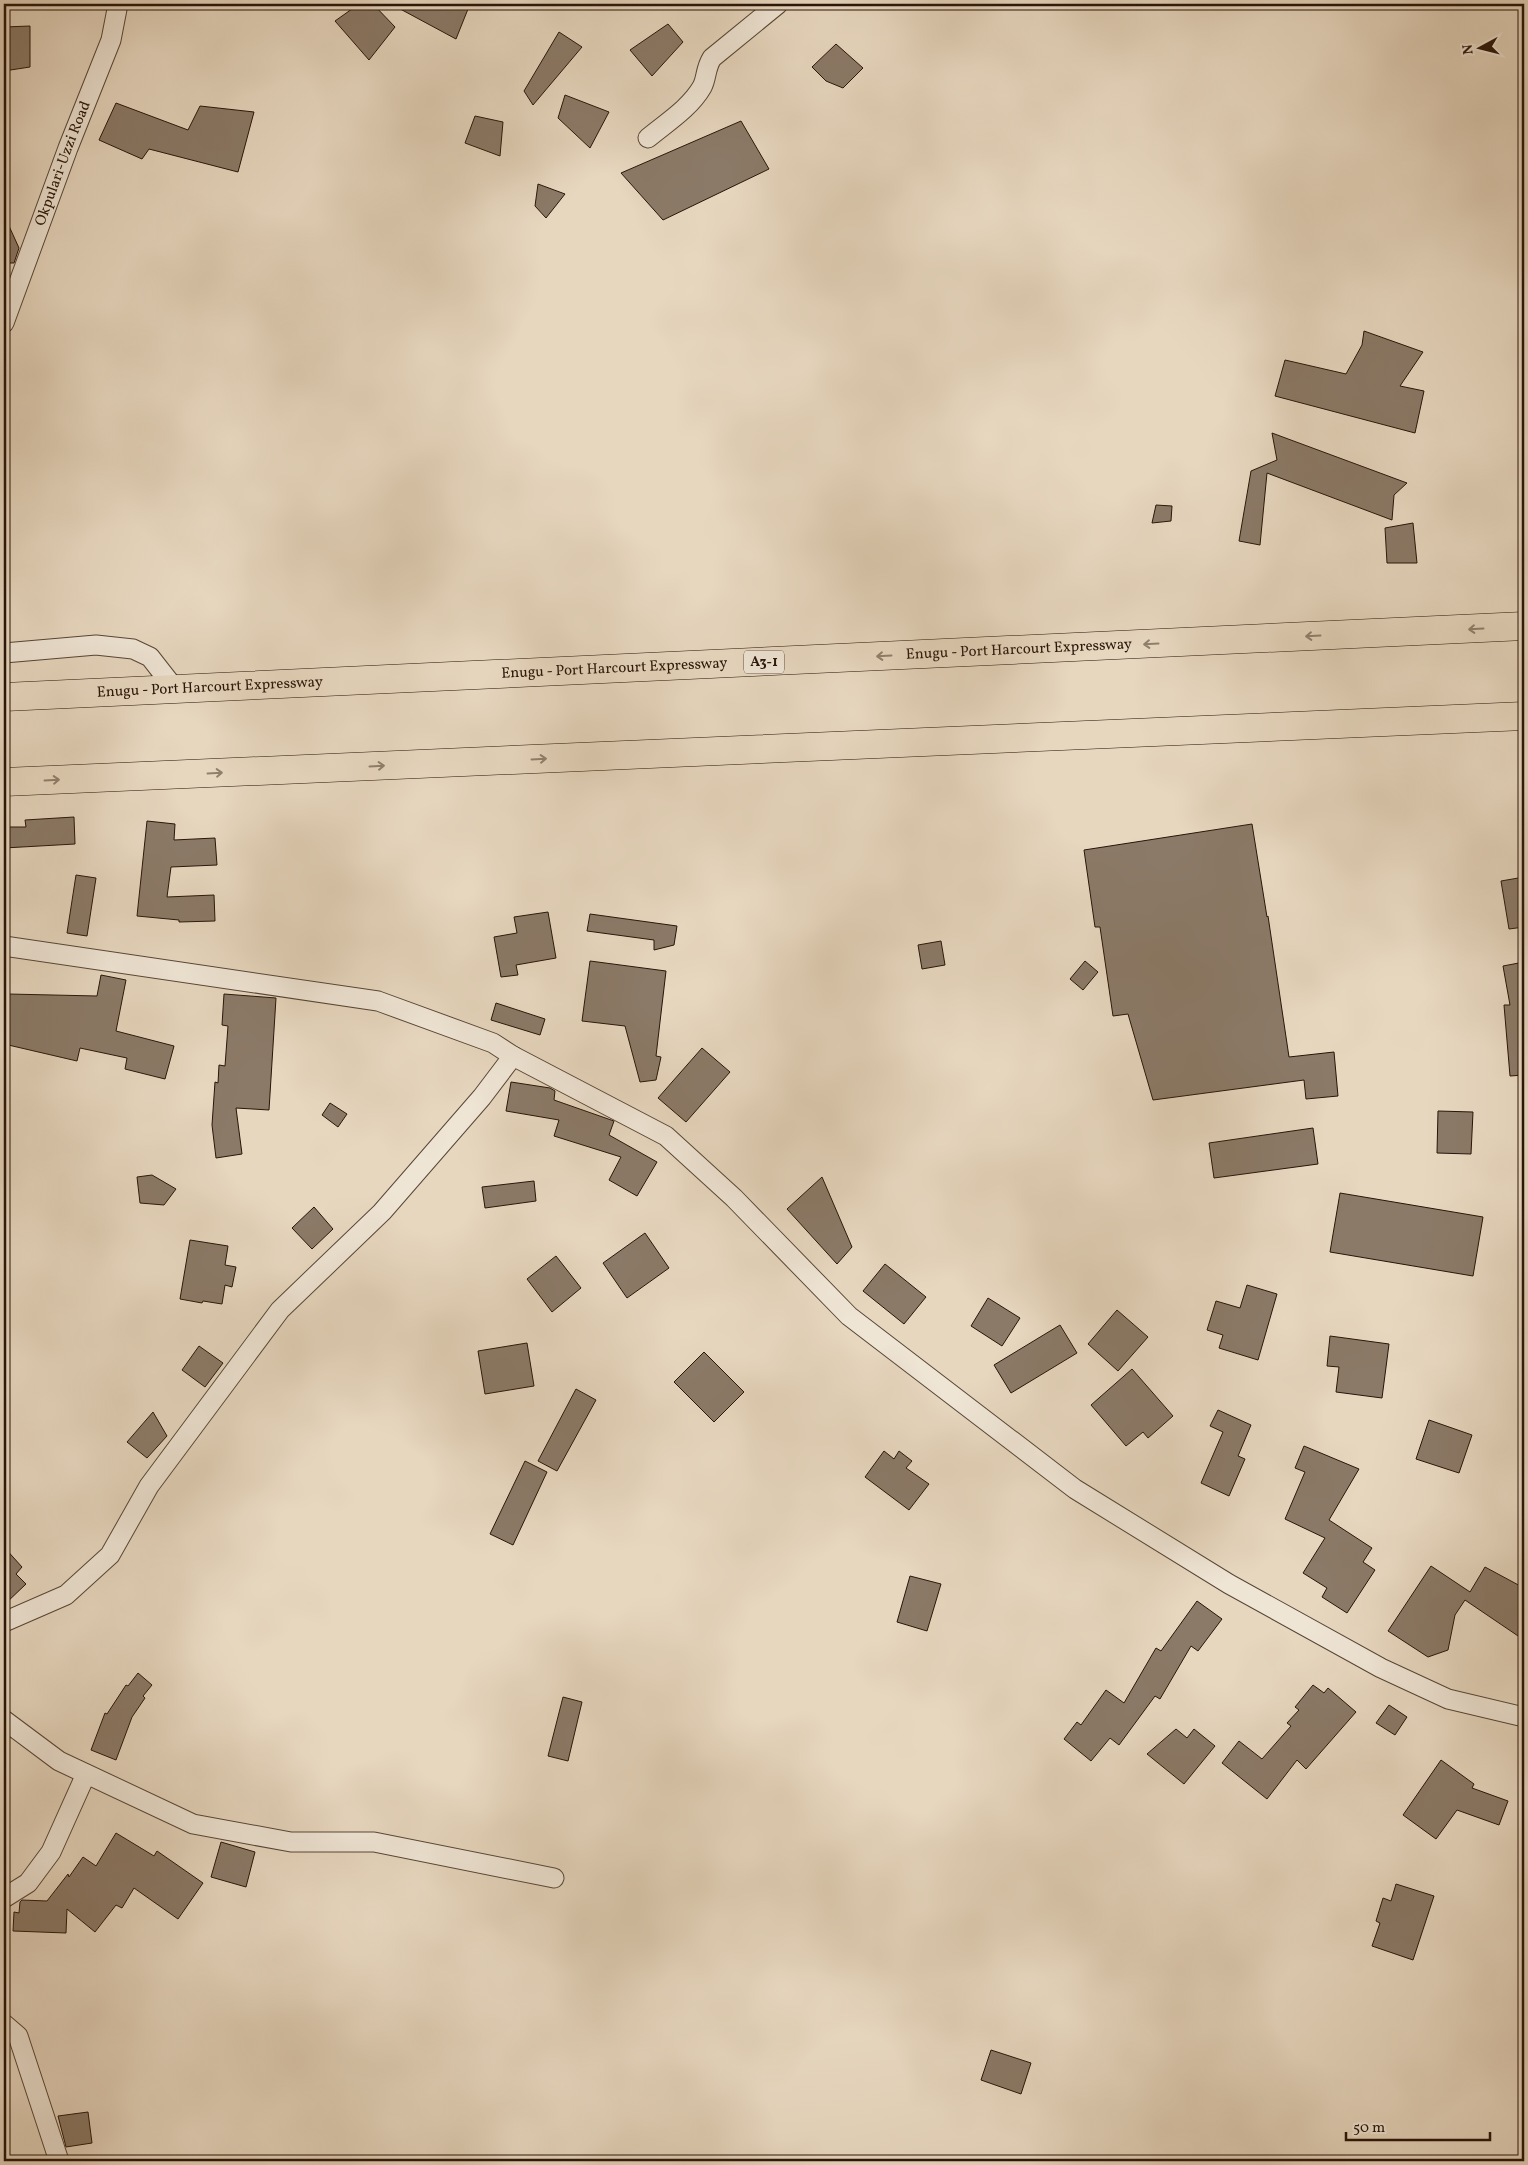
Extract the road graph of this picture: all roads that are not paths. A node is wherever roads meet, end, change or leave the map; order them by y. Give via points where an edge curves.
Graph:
1 (118, 4) edge
2 (778, 4) edge
3 (648, 138) dead end
4 (4, 323) edge
5 (1524, 626) edge
6 (4, 653) edge
7 (175, 689) junction
8 (4, 697) edge
9 (1524, 716) edge
10 (4, 782) edge
11 (4, 946) edge
12 (513, 1056) junction
13 (4, 1622) edge
14 (1524, 1717) edge
15 (4, 1720) edge
16 (86, 1774) junction
17 (554, 1878) dead end
18 (4, 1898) edge
19 (4, 2024) edge
20 (59, 2161) edge

1 - 4 street, Okpulari-Uzzi Road via 111,40
2 - 3 street via 712,58 706,67 703,86 693,101
5 -> 7 highway, Enugu - Port Harcourt Expressway / A3-1
6 - 7 street via 96,645 133,650 150,657
7 - 8 highway, Enugu - Port Harcourt Expressway / A3-1
10 -> 9 highway
11 - 12 street via 378,1001 493,1043
12 - 13 street via 482,1097 382,1212 280,1310 149,1486 110,1554 66,1595
12 - 14 street via 666,1136 734,1198 849,1316 1075,1489 1229,1584 1381,1668 1448,1699
15 - 16 street via 59,1761
16 - 17 street via 193,1824 291,1842 374,1842
16 - 18 street via 51,1852 28,1883
19 - 20 street via 18,2036

